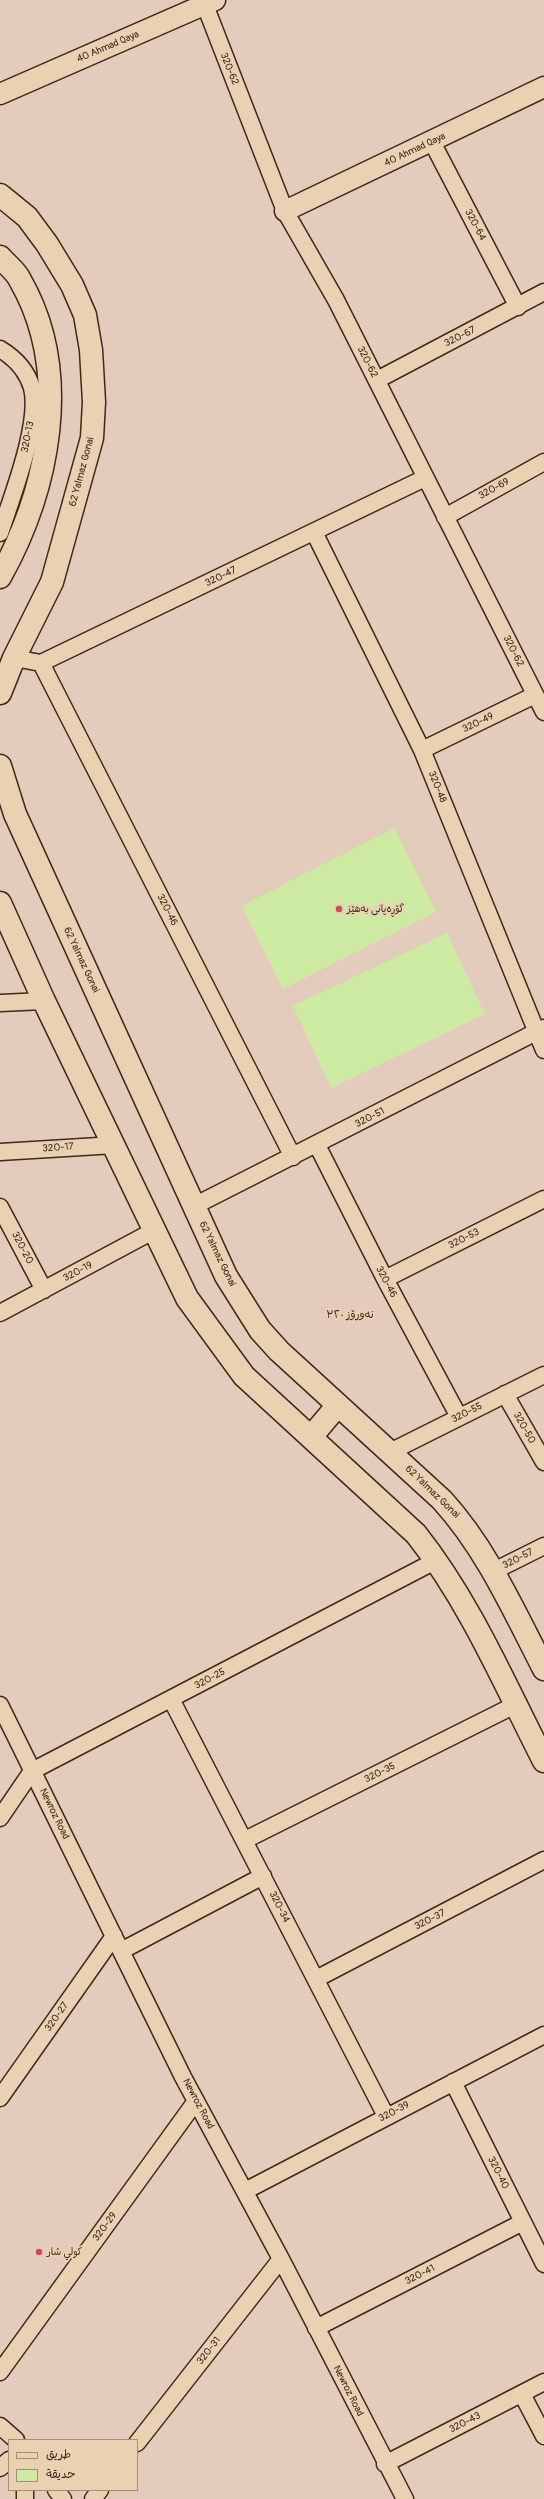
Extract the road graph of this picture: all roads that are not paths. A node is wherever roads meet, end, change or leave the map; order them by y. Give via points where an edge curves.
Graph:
1 (207, 2) edge
2 (544, 87) edge
3 (0, 94) edge
4 (432, 142) junction
5 (0, 195) edge
6 (285, 211) junction
7 (0, 257) edge
8 (544, 292) edge
9 (518, 307) junction
10 (0, 349) edge
11 (376, 380) junction
12 (544, 462) edge
13 (426, 478) junction
14 (445, 517) junction
15 (314, 532) junction
16 (0, 534) edge
17 (0, 577) edge
18 (14, 658) junction
19 (41, 663) junction
20 (0, 692) edge
21 (535, 695) junction
22 (544, 712) edge
23 (422, 750) junction
24 (0, 766) edge
25 (0, 903) edge
26 (44, 1001) junction
27 (0, 1003) edge
28 (540, 1030) edge
29 (544, 1050) edge
30 (115, 1145) junction
31 (317, 1145) junction
32 (0, 1152) edge
33 (293, 1157) junction
34 (544, 1199) edge
35 (194, 1206) junction
36 (0, 1207) edge
37 (155, 1230) junction
38 (385, 1279) junction
39 (44, 1290) junction
40 (0, 1313) edge
41 (544, 1375) edge
42 (505, 1394) junction
43 (338, 1405) junction
44 (459, 1417) junction
45 (311, 1437) junction
46 (390, 1452) junction
47 (544, 1462) edge
48 (544, 1546) edge
49 (437, 1560) junction
50 (492, 1572) junction
51 (544, 1669) edge
52 (171, 1699) junction
53 (0, 1705) edge
54 (515, 1705) junction
55 (544, 1761) edge
56 (32, 1771) junction
57 (0, 1818) edge
58 (245, 1840) junction
59 (544, 1860) edge
60 (263, 1876) junction
61 (114, 1936) junction
62 (121, 1951) junction
63 (316, 1979) junction
64 (544, 2035) edge
65 (453, 2082) junction
66 (0, 2098) edge
67 (196, 2101) junction
68 (386, 2116) junction
69 (245, 2191) junction
70 (523, 2222) junction
71 (281, 2259) junction
72 (544, 2264) edge
73 (316, 2328) junction
74 (0, 2372) edge
75 (544, 2382) edge
76 (522, 2394) junction
77 (0, 2426) edge
78 (544, 2436) edge
79 (15, 2439) edge
80 (138, 2442) edge
81 (8, 2461) edge
82 (385, 2464) junction
83 (0, 2468) edge
84 (57, 2491) edge
85 (99, 2491) edge
86 (63, 2499) edge
87 (93, 2499) edge
88 (404, 2499) edge

1 - 3 street, 40 Ahmad Qaya
1 - 6 street, 320-62
2 - 4 street, 40 Ahmad Qaya
4 - 6 street, 40 Ahmad Qaya
4 - 9 street, 320-64
5 - 18 main road, 62 Yalmaz Gonai via 27,217 48,244 72,285 85,315 90,343 94,402 92,438 52,582
6 - 11 street, 320-62 via 336,300
7 - 17 main road via 20,278 36,315 48,359 50,430 30,512
8 - 9 street, 320-67
9 - 11 street, 320-67
10 - 16 street, 320-13 via 10,355 26,374 33,398 27,444 18,481
11 - 13 street, 320-62
12 - 14 street, 320-69
13 - 14 street, 320-62
13 - 15 street, 320-47
14 - 21 street, 320-62
15 - 19 street, 320-47
15 - 23 street, 320-48
18 - 19 street
18 - 20 main road, 62 Yalmaz Gonai
19 - 33 street, 320-46
21 - 22 street, 320-62
21 - 23 street, 320-49
23 - 28 street, 320-48
24 - 35 main road, 62 Yalmaz Gonai via 15,814
25 - 26 main road
26 - 27 street
26 - 30 main road
28 - 29 street, 320-48
28 - 31 street, 320-51
30 - 32 street, 320-17
30 - 37 main road
31 - 33 street, 320-51
31 - 38 street, 320-46
33 - 35 street, 320-51
34 - 38 street, 320-53
35 - 43 main road, 62 Yalmaz Gonai via 226,1276 260,1330
36 - 39 street, 320-20
37 - 39 street, 320-19
37 - 45 main road via 187,1298 244,1376
38 - 44 street, 320-46
39 - 40 street, 320-19
41 - 42 street, 320-55
42 - 44 street, 320-55
42 - 47 street, 320-50
43 - 45 main road
43 - 46 main road, 62 Yalmaz Gonai
44 - 46 street, 320-55
45 - 49 main road via 416,1534
46 - 50 main road, 62 Yalmaz Gonai via 462,1522
48 - 50 street, 320-57
49 - 52 street, 320-25
49 - 54 main road via 469,1615
50 - 51 main road, 62 Yalmaz Gonai
52 - 56 street, 320-25
52 - 58 street, 320-34
53 - 56 street, Newroz Road
54 - 55 main road
54 - 58 street, 320-35
56 - 57 street, 320-25
56 - 61 street, Newroz Road
58 - 60 street, 320-34
59 - 63 street, 320-37
60 - 62 street
60 - 63 street, 320-34
61 - 62 street, Newroz Road
61 - 66 street, 320-27
62 - 67 street, Newroz Road
63 - 68 street, 320-34
64 - 65 street, 320-39
65 - 68 street, 320-39
65 - 70 street, 320-40
67 - 69 street, Newroz Road
67 - 74 street, 320-29
68 - 69 street, 320-39
69 - 71 street, Newroz Road
70 - 72 street, 320-40
70 - 73 street, 320-41
71 - 73 street, Newroz Road
71 - 80 street, 320-31
73 - 82 street, Newroz Road
75 - 76 street, 320-43
76 - 78 street
76 - 82 street, 320-43
77 - 79 street
81 - 83 street
82 - 88 street, Newroz Road
84 - 86 street
85 - 87 street

